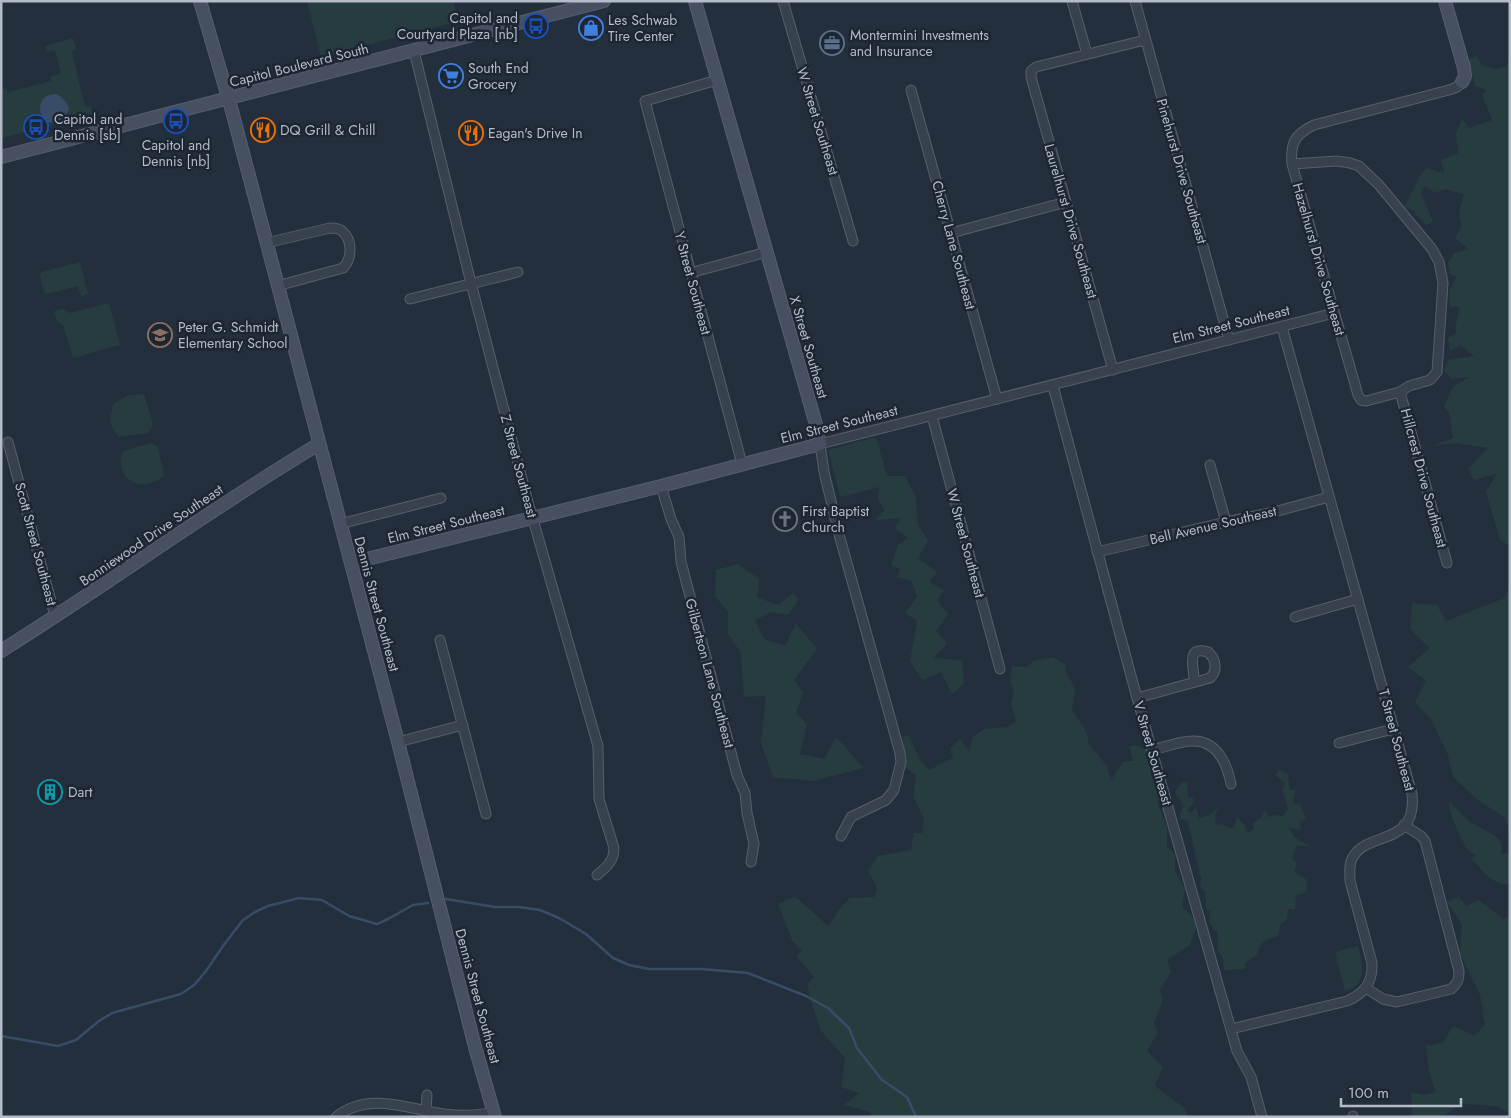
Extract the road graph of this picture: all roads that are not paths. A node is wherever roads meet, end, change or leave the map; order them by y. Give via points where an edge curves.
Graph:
1 (200, 1) edge
2 (604, 1) edge
3 (695, 1) edge
4 (783, 1) edge
5 (1072, 1) edge
6 (1135, 1) edge
7 (1445, 1) edge
8 (1145, 40) junction
9 (414, 51) junction
10 (1087, 54) junction
11 (717, 80) junction
12 (1462, 82) joint
13 (911, 90) dead end
14 (228, 98) junction
15 (1, 157) edge
16 (1292, 164) junction
17 (1066, 202) junction
18 (951, 234) junction
19 (853, 241) dead end
20 (266, 244) junction
21 (767, 252) junction
22 (518, 272) dead end
23 (690, 273) junction
24 (471, 283) junction
25 (277, 286) junction
26 (410, 299) dead end
27 (1334, 313) junction
28 (1282, 327) junction
29 (1229, 340) junction
30 (1113, 370) junction
31 (1053, 386) junction
32 (1400, 392) junction
33 (997, 399) junction
34 (932, 416) junction
35 (8, 442) dead end
36 (319, 444) junction
37 (820, 444) junction
38 (742, 464) junction
39 (1210, 465) dead end
40 (661, 486) junction
41 (1329, 497) junction
42 (441, 498) dead end
43 (533, 517) junction
44 (1226, 522) junction
45 (340, 524) junction
46 (1097, 552) junction
47 (350, 563) junction
48 (1447, 563) dead end
49 (1358, 599) junction
50 (55, 616) junction
51 (1295, 618) dead end
52 (440, 640) dead end
53 (1, 651) edge
54 (1000, 669) dead end
55 (1194, 681) dead end
56 (1137, 698) junction
57 (463, 725) junction
58 (1393, 729) junction
59 (398, 742) junction
60 (1338, 743) dead end
61 (1153, 750) junction
62 (1232, 784) dead end
63 (486, 814) dead end
64 (1404, 825) junction
65 (841, 836) dead end
66 (751, 862) dead end
67 (598, 875) dead end
68 (1366, 988) junction
69 (1231, 1029) junction
70 (428, 1095) dead end
71 (426, 1111) junction
72 (494, 1114) edge
73 (443, 1115) edge
74 (336, 1117) edge
75 (1262, 1117) edge

1 - 14 street, Dennis Street Southeast
2 - 9 street, Capitol Boulevard South
3 - 11 street, X Street Southeast
4 - 19 street, W Street Southeast
5 - 10 street
6 - 8 street, Pinehurst Drive Southeast
7 - 12 street via 1464,68
8 - 10 street
8 - 29 street, Pinehurst Drive Southeast
9 - 14 street, Capitol Boulevard South
9 - 24 street, Z Street Southeast
10 - 17 street, Laurelhurst Drive Southeast via 1031,71
11 - 21 street, X Street Southeast
11 - 23 street, Y Street Southeast via 645,100
12 - 16 street, Hazelhurst Drive Southeast via 1449,90 1314,124 1293,142
13 - 18 street, Cherry Lane Southeast
14 - 15 street, Capitol Boulevard South
14 - 20 street, Dennis Street Southeast
16 - 27 street, Hazelhurst Drive Southeast
16 - 32 street via 1337,162 1359,166 1379,185 1436,255 1443,283 1437,372 1430,380 1408,386
17 - 18 street
17 - 30 street, Laurelhurst Drive Southeast
18 - 33 street, Cherry Lane Southeast
20 - 25 street, Dennis Street Southeast
20 - 25 street via 337,228 343,231 350,247 351,256 343,268
21 - 23 street
21 - 37 street, X Street Southeast
22 - 24 street
23 - 38 street, Y Street Southeast
24 - 26 street
24 - 43 street, Z Street Southeast
25 - 36 street, Dennis Street Southeast
27 - 28 street, Elm Street Southeast
27 - 32 street, Hazelhurst Drive Southeast via 1361,400
28 - 29 street, Elm Street Southeast
28 - 41 street, T Street Southeast
29 - 30 street, Elm Street Southeast
30 - 31 street, Elm Street Southeast
31 - 33 street, Elm Street Southeast
31 - 46 street, V Street Southeast
32 - 48 street, Hillcrest Drive Southeast
33 - 34 street, Elm Street Southeast
34 - 37 street, Elm Street Southeast
34 - 54 street, W Street Southeast
35 - 50 street, Scott Street Southeast
36 - 45 street, Dennis Street Southeast
36 - 50 street, Bonniewood Drive Southeast
37 - 38 street, Elm Street Southeast
37 - 65 street, X Street Southeast via 840,538 901,762 894,790 886,800 851,817
38 - 40 street, Elm Street Southeast
39 - 44 street
40 - 43 street, Elm Street Southeast
40 - 66 street, Gilbertson Lane Southeast via 679,537 681,562 737,775 745,793 754,844
41 - 44 street, Bell Avenue Southeast
41 - 49 street, T Street Southeast
42 - 45 street
43 - 47 street, Elm Street Southeast
43 - 67 street, Z Street Southeast via 598,746 600,799 614,848 609,865
44 - 46 street, Bell Avenue Southeast
45 - 47 street, Dennis Street Southeast
46 - 56 street, V Street Southeast
47 - 59 street, Dennis Street Southeast
49 - 51 street
49 - 58 street, T Street Southeast
50 - 53 street, Bonniewood Drive Southeast
52 - 57 street
55 - 56 street
56 - 61 street, V Street Southeast
57 - 59 street
57 - 63 street
58 - 60 street
58 - 64 street, T Street Southeast via 1413,805
59 - 72 street, Dennis Street Southeast
61 - 62 street via 1191,741 1207,744 1225,762
61 - 69 street, V Street Southeast
64 - 68 street via 1394,835 1361,848 1351,861 1350,881 1372,964
64 - 68 street via 1425,841 1459,979 1451,989 1397,1002 1383,999
68 - 69 street via 1347,1001
69 - 75 street, V Street Southeast via 1237,1052 1251,1077
70 - 71 street
71 - 73 street
71 - 74 street via 369,1102
72 - 73 street

